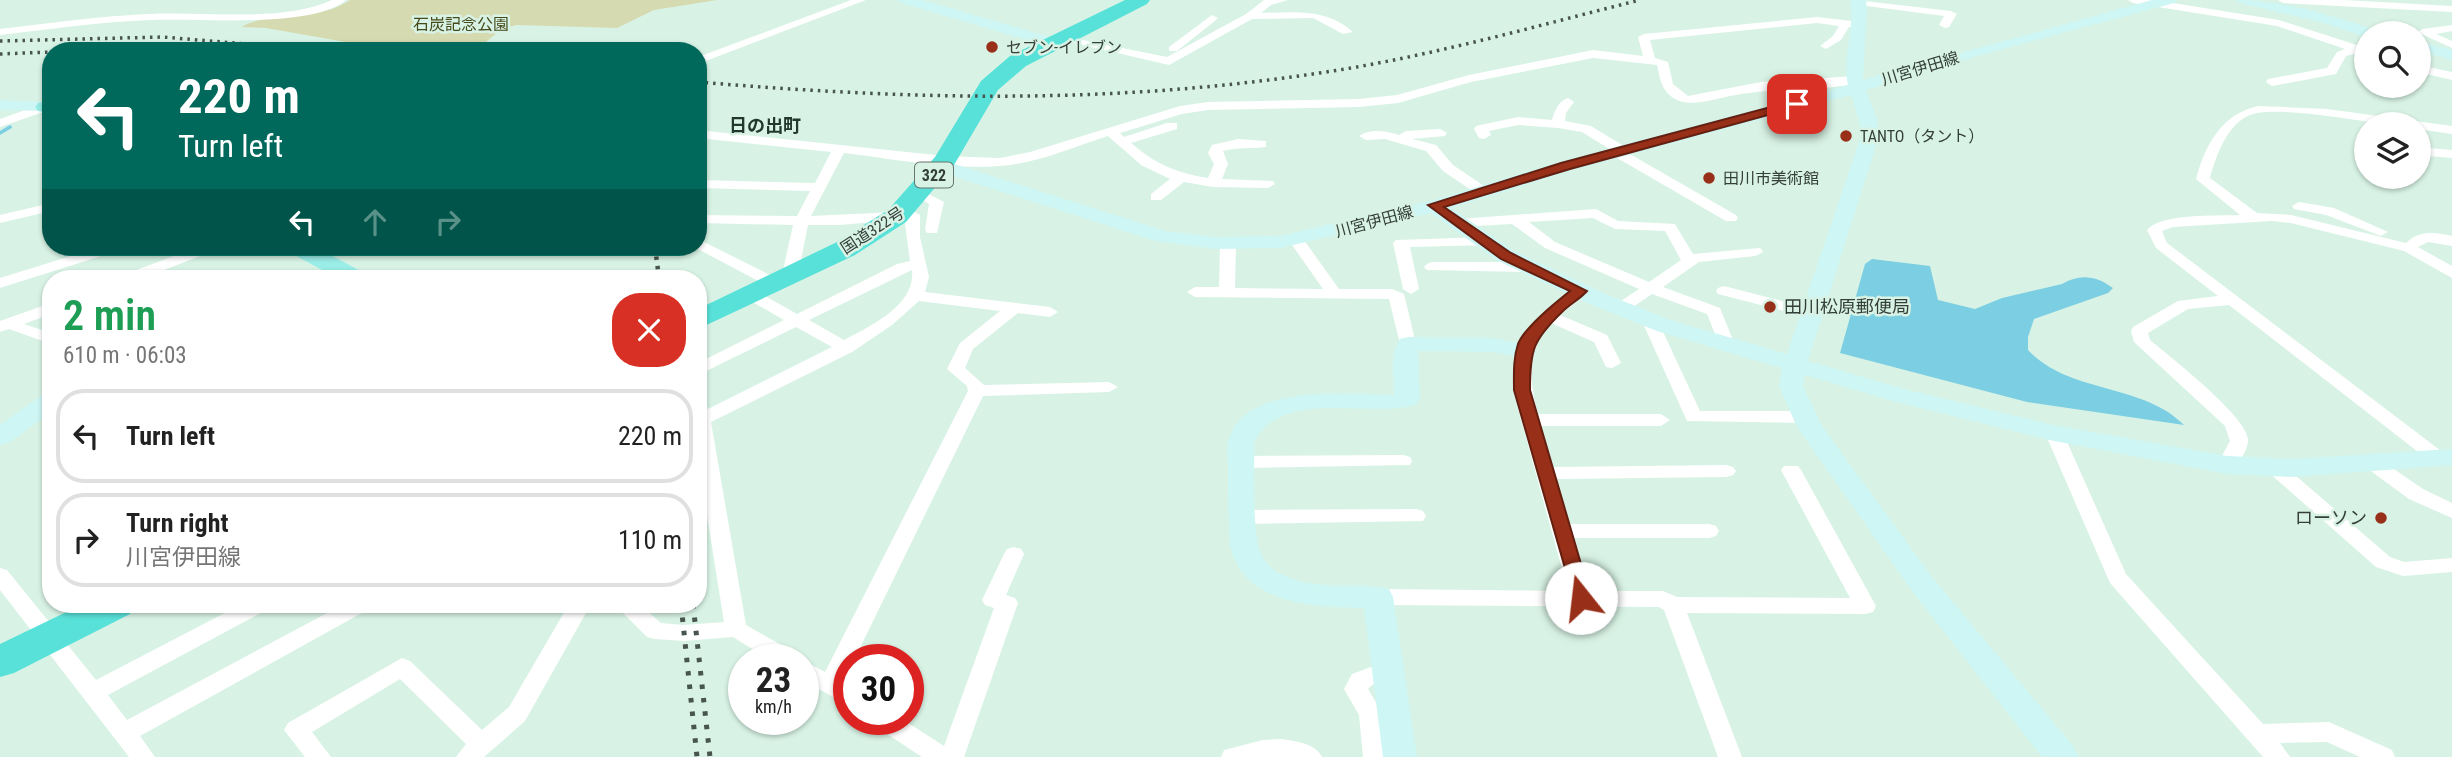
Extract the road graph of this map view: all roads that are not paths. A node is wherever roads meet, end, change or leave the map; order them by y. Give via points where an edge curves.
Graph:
1 (341, 0) edge
2 (828, 0) edge
3 (861, 0) edge
4 (906, 0) edge
5 (1140, 0) edge
6 (1283, 0) edge
7 (2244, 0) edge
8 (2283, 0) edge
9 (2311, 0) edge
10 (1859, 1) edge
11 (2151, 1) edge
12 (2452, 9) edge
13 (1250, 16) junction
14 (1212, 18) dead end
15 (1853, 24) junction
16 (1945, 25) dead end
17 (2354, 28) edge
18 (2452, 29) edge
19 (0, 32) edge
20 (1347, 32) dead end
21 (1059, 41) junction
22 (716, 42) dead end
23 (2452, 45) edge
24 (1826, 46) dead end
25 (2354, 48) edge
26 (2431, 50) edge
27 (2354, 51) edge
28 (2452, 55) edge
29 (707, 58) edge
30 (1159, 59) junction
31 (1649, 59) junction
32 (2431, 71) edge
33 (2452, 76) edge
34 (2272, 82) dead end
35 (1792, 83) junction
36 (1855, 84) junction
37 (1822, 97) junction
38 (1569, 102) dead end
39 (0, 105) edge
40 (42, 107) edge
41 (42, 109) edge
42 (2354, 114) edge
43 (0, 123) edge
44 (1558, 124) junction
45 (2431, 124) edge
46 (1172, 126) dead end
47 (2452, 130) edge
48 (1110, 131) junction
49 (1440, 133) dead end
50 (707, 135) edge
51 (1385, 135) junction
52 (1484, 135) dead end
53 (1366, 136) dead end
54 (1122, 142) junction
55 (1261, 144) dead end
56 (840, 148) junction
57 (1620, 152) junction
58 (2431, 152) edge
59 (2452, 154) edge
60 (943, 163) junction
61 (1180, 178) junction
62 (1213, 183) junction
63 (707, 184) edge
64 (1268, 184) dead end
65 (819, 187) junction
66 (1482, 191) junction
67 (1156, 197) dead end
68 (1434, 205) junction
69 (2299, 206) dead end
70 (906, 207) junction
71 (42, 208) edge
72 (1731, 218) dead end
73 (2254, 218) junction
74 (0, 219) edge
75 (1514, 219) junction
76 (707, 222) edge
77 (801, 222) junction
78 (1459, 223) junction
79 (932, 230) dead end
80 (1296, 239) junction
81 (2452, 241) edge
82 (1486, 242) junction
83 (1228, 244) junction
84 (707, 247) edge
85 (2409, 247) junction
86 (1755, 251) dead end
87 (69, 256) edge
88 (187, 256) edge
89 (315, 256) edge
90 (1689, 260) junction
91 (918, 265) junction
92 (1432, 267) dead end
93 (1528, 267) junction
94 (150, 270) edge
95 (340, 270) edge
96 (2452, 273) edge
97 (782, 279) junction
98 (0, 283) edge
99 (1650, 288) junction
100 (1411, 289) dead end
101 (1580, 291) junction
102 (1724, 291) dead end
103 (1195, 292) dead end
104 (1227, 292) junction
105 (1334, 293) junction
106 (750, 294) junction
107 (916, 296) junction
108 (2232, 300) junction
109 (1015, 307) junction
110 (1621, 309) junction
111 (42, 311) edge
112 (1050, 312) dead end
113 (1811, 313) junction
114 (707, 316) edge
115 (1549, 316) junction
116 (1649, 319) junction
117 (798, 321) junction
118 (5, 325) edge
119 (42, 336) edge
120 (1408, 344) junction
121 (1727, 345) junction
122 (846, 348) junction
123 (1524, 351) junction
124 (1612, 362) dead end
125 (1794, 365) junction
126 (707, 366) edge
127 (1109, 387) dead end
128 (976, 391) junction
129 (42, 407) edge
130 (707, 407) edge
131 (1806, 417) junction
132 (1530, 420) junction
133 (1661, 420) dead end
134 (2054, 433) junction
135 (0, 437) edge
136 (707, 448) edge
137 (2445, 458) edge
138 (1403, 461) dead end
139 (1242, 462) junction
140 (2371, 462) junction
141 (2227, 465) junction
142 (2274, 467) junction
143 (1791, 470) dead end
144 (1726, 471) dead end
145 (1546, 473) junction
146 (2452, 511) edge
147 (1416, 516) dead end
148 (1244, 517) junction
149 (1563, 531) junction
150 (1709, 531) dead end
151 (1014, 554) dead end
152 (2452, 565) edge
153 (0, 575) edge
154 (1378, 597) junction
155 (1581, 598) junction
156 (1673, 605) junction
157 (98, 613) edge
158 (243, 613) edge
159 (344, 613) edge
160 (575, 613) edge
161 (635, 613) edge
162 (736, 629) junction
163 (762, 644) edge
164 (860, 644) edge
165 (26, 649) edge
166 (1388, 676) junction
167 (93, 692) junction
168 (124, 733) junction
169 (2257, 734) junction
170 (907, 735) edge
171 (475, 751) edge
172 (143, 757) edge
173 (319, 757) edge
174 (941, 757) edge
175 (952, 757) edge
176 (1233, 757) edge
177 (1310, 757) edge
178 (1374, 757) edge
179 (1400, 757) edge
180 (1730, 757) edge
181 (2062, 757) edge
182 (2278, 757) edge
183 (2383, 757) edge

1 - 19 street via 301,13 154,17
2 - 22 street
3 - 29 street
4 - 21 street
5 - 21 highway, 国道322号 / 322
6 - 13 street via 1268,2
7 - 17 street
8 - 9 street
9 - 12 street
10 - 15 street via 1862,14
10 - 16 street via 1951,14
11 - 25 street via 2279,23
11 - 36 street, 川宮伊田線
13 - 20 street via 1312,15
13 - 30 street via 1169,61
14 - 30 street
15 - 24 street
15 - 31 street via 1817,20 1644,37
15 - 36 street
18 - 23 street via 2423,32
21 - 30 street
21 - 60 highway, 国道322号 / 322 via 1000,74
26 - 28 street
27 - 34 street via 2341,54 2332,71
31 - 35 street via 1664,65 1663,78 1682,99
31 - 48 street via 1593,54 1469,79 1398,99 1208,106
32 - 33 street
35 - 36 street
35 - 37 street
36 - 37 street, 川宮伊田線
36 - 113 street via 1871,121 1870,136
37 - 57 street, 川宮伊田線
38 - 44 street
39 - 40 street
41 - 43 street
42 - 73 street via 2252,110 2236,119 2217,144 2203,179
44 - 52 street via 1518,121 1481,129
44 - 57 street via 1587,129
45 - 47 street
46 - 54 street
48 - 54 street
48 - 60 street via 1008,161
49 - 51 street
50 - 56 street
51 - 53 street
51 - 66 street via 1431,148 1448,168
54 - 61 street via 1155,170
55 - 62 street via 1217,148 1221,164
56 - 60 street
56 - 65 street
57 - 66 street, 川宮伊田線
57 - 72 street
58 - 59 street
60 - 70 highway, 国道322号 / 322
60 - 83 street, 川宮伊田線 via 1162,237
61 - 62 street
61 - 67 street
62 - 64 street
63 - 65 street
65 - 77 street
66 - 68 street, 川宮伊田線
68 - 78 street
68 - 80 street, 川宮伊田線
69 - 85 street via 2351,218
70 - 77 street
70 - 79 street via 937,202
70 - 91 street via 914,215
70 - 97 highway, 国道322号 / 322 via 845,249
71 - 74 street
73 - 85 street via 2291,219
73 - 108 street via 2173,223 2154,230 2161,245
75 - 78 street
75 - 90 street via 1596,213 1615,225 1671,227
75 - 99 street via 1549,245
76 - 77 street
77 - 97 street
78 - 82 street
80 - 83 street, 川宮伊田線
80 - 105 street
81 - 85 street via 2421,237
82 - 93 street
82 - 100 street via 1401,243
83 - 104 street
84 - 97 street
85 - 96 street
86 - 90 street
87 - 98 street
88 - 94 street
89 - 95 main road
90 - 99 street
91 - 107 street via 921,284
91 - 117 street via 902,267
92 - 93 street
93 - 101 street
97 - 106 highway, 国道322号 / 322
99 - 110 street
99 - 121 street via 1714,311
101 - 110 street
101 - 115 street
102 - 113 street
103 - 104 street
104 - 105 street
105 - 120 street via 1398,297
106 - 114 highway, 国道322号 / 322
106 - 117 street
107 - 109 street
107 - 122 street
108 - 137 street
108 - 141 street via 2183,304 2139,331 2142,342 2238,430 2238,450
109 - 112 street
109 - 128 street via 966,346 956,369 975,384
110 - 116 street
111 - 118 street
113 - 125 street
115 - 123 street
115 - 124 street via 1601,339
116 - 121 street
116 - 131 street via 1693,417
117 - 122 street
117 - 126 street
118 - 119 street
120 - 123 street via 1493,345
120 - 139 street via 1407,400 1290,404 1272,409 1245,431
121 - 125 street
122 - 130 street
123 - 132 street via 1522,390
125 - 131 street via 1791,386
125 - 134 street
127 - 128 street
128 - 164 street
129 - 135 street
131 - 181 street via 1922,584
132 - 133 street
132 - 145 street
134 - 141 street
134 - 169 street via 2117,578
136 - 162 street
137 - 140 street
138 - 139 street
139 - 148 street
140 - 142 street
140 - 146 street via 2416,494
141 - 142 street
142 - 152 street via 2383,562 2403,569
143 - 156 street via 1865,606
144 - 145 street
145 - 149 street
147 - 148 street
148 - 154 street via 1247,555 1260,573 1285,588 1314,595
149 - 150 street
149 - 155 street
151 - 175 street via 993,600 1007,603
153 - 165 street
154 - 155 street
154 - 166 street
155 - 156 street via 1663,599
156 - 180 street
157 - 165 highway
158 - 167 street
159 - 168 street
160 - 171 street via 517,714
161 - 162 street via 655,631
162 - 163 street
165 - 167 street
166 - 178 street via 1360,680 1356,689 1371,714
166 - 179 street
167 - 168 street
168 - 172 street
169 - 182 street
169 - 183 street via 2329,732
170 - 174 street
171 - 173 street via 402,667 296,730
176 - 177 street via 1277,747

